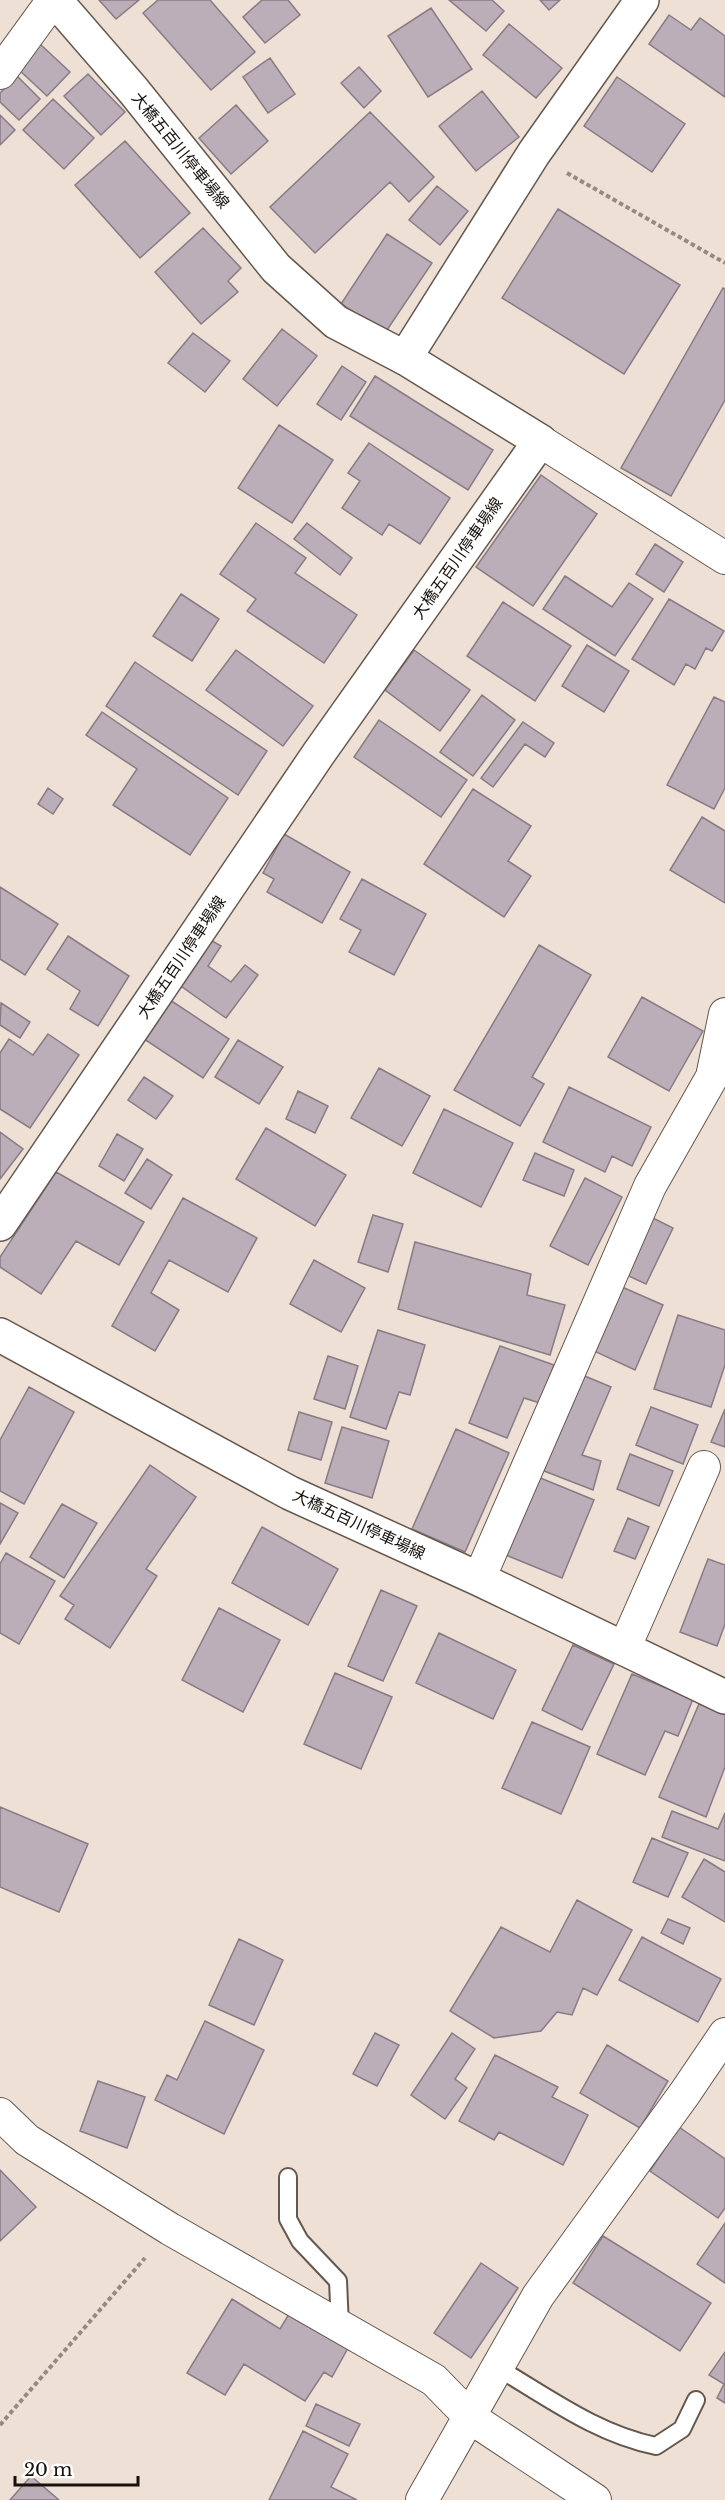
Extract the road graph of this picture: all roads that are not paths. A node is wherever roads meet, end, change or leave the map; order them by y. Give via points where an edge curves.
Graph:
1 (54, 0) edge
2 (642, 0) edge
3 (0, 73) edge
4 (405, 358) junction
5 (540, 441) junction
6 (725, 558) edge
7 (725, 1014) edge
8 (0, 1224) edge
9 (0, 1335) edge
10 (704, 1467) dead end
11 (478, 1579) junction
12 (624, 1649) junction
13 (725, 1697) edge
14 (725, 2034) edge
15 (0, 2114) edge
16 (288, 2177) dead end
17 (340, 2326) junction
18 (498, 2368) junction
19 (696, 2400) dead end
20 (471, 2418) junction
21 (422, 2500) edge
22 (595, 2500) edge

1 - 3 street
1 - 4 main road, 大橋五百川停車場線 via 133,90 276,267 336,322
2 - 4 main road via 534,153
4 - 5 main road, 大橋五百川停車場線
5 - 6 street
5 - 8 main road, 大橋五百川停車場線 via 319,753
7 - 11 street via 712,1077 650,1186
9 - 11 main road, 大橋五百川停車場線 via 290,1493
10 - 12 street
11 - 12 main road, 大橋五百川停車場線
12 - 13 main road, 大橋五百川停車場線
14 - 18 street via 538,2296
15 - 17 street via 27,2140 170,2229
16 - 17 lane via 288,2219 300,2241 338,2281
17 - 20 street via 434,2380
18 - 19 lane via 598,2428 656,2446 682,2429
18 - 20 street
20 - 21 street
20 - 22 street

